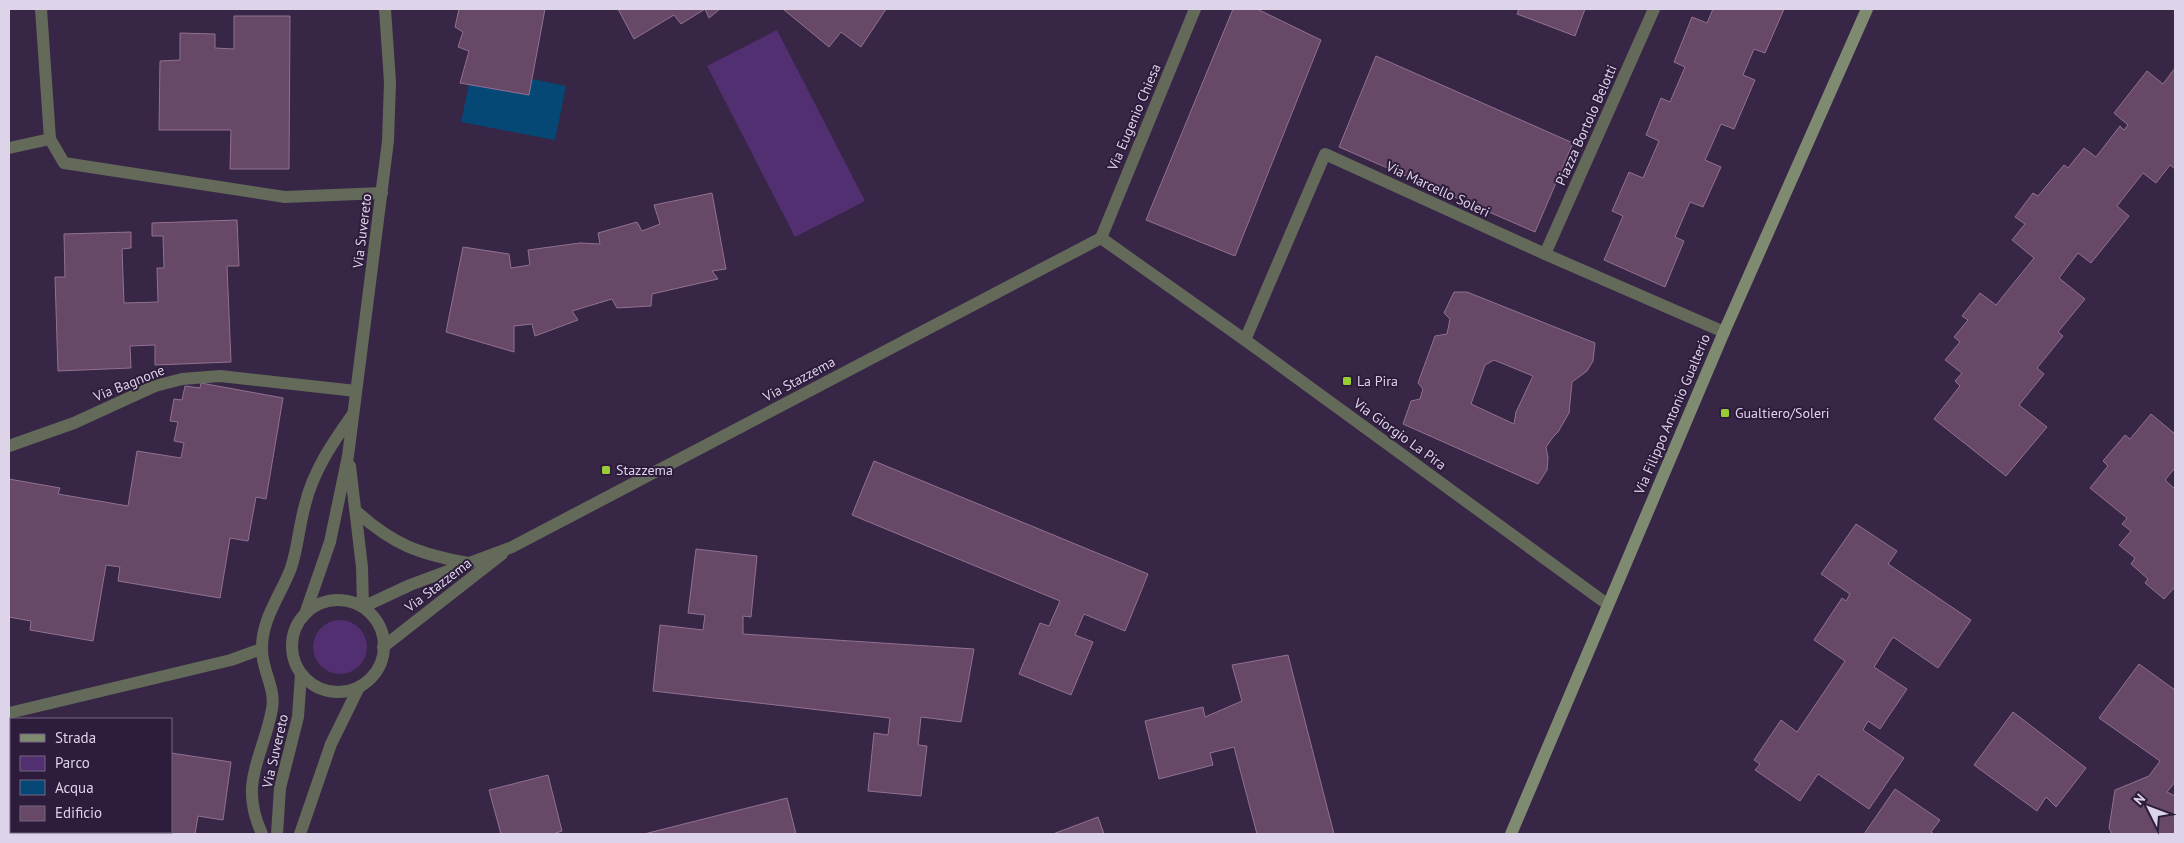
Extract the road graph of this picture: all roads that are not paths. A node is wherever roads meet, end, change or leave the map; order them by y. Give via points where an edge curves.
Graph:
1 (42, 9) edge
2 (385, 9) edge
3 (1195, 9) edge
4 (1654, 9) edge
5 (1867, 9) edge
6 (50, 139) junction
7 (9, 148) edge
8 (382, 193) junction
9 (1101, 238) junction
10 (1545, 254) junction
11 (1724, 332) junction
12 (1245, 340) junction
13 (356, 391) junction
14 (354, 412) junction
15 (9, 446) edge
16 (348, 456) junction
17 (357, 512) junction
18 (512, 547) junction
19 (468, 563) junction
20 (1607, 604) junction
21 (362, 607) junction
22 (305, 614) junction
23 (384, 647) junction
24 (262, 649) junction
25 (301, 674) junction
26 (359, 687) junction
27 (9, 713) edge
28 (262, 834) edge
29 (277, 834) edge
30 (300, 834) edge
31 (1511, 834) edge

1 - 6 street
2 - 8 street, Via Suvereto via 390,82
3 - 9 street, Via Eugenio Chiesa
4 - 10 street, Piazza Bortolo Belotti
5 - 11 street, Via Filippo Antonio Gualterio
6 - 7 street
6 - 8 street via 64,163 285,197
8 - 13 street, Via Suvereto
9 - 12 street, Via Giorgio La Pira
9 - 18 street, Via Stazzema
10 - 11 street, Via Marcello Soleri
10 - 12 street, Via Marcello Soleri via 1325,154
11 - 20 street, Via Filippo Antonio Gualterio
12 - 20 street, Via Giorgio La Pira
13 - 14 street, Via Suvereto
13 - 15 street, Via Bagnone via 220,376 182,379 150,388 74,423
14 - 16 street, Via Suvereto
14 - 24 street via 311,485 295,557 270,610
16 - 17 street, Via Suvereto
16 - 22 street, Via Suvereto via 330,542
17 - 19 street via 398,544 424,554
17 - 21 street, Via Suvereto
18 - 19 street, Via Stazzema
18 - 23 street, Via Stazzema
19 - 21 street, Via Stazzema
20 - 31 street, Via Filippo Antonio Gualterio
21 - 22 street via 334,600
21 - 23 street via 374,617 382,633
22 - 25 street via 296,626 292,648
23 - 26 street via 381,662
24 - 27 street via 232,660
24 - 28 street via 273,698 252,782 252,804
25 - 26 street via 313,685 327,691 344,692
25 - 29 street, Via Suvereto via 298,717 280,788
26 - 30 street via 331,744

